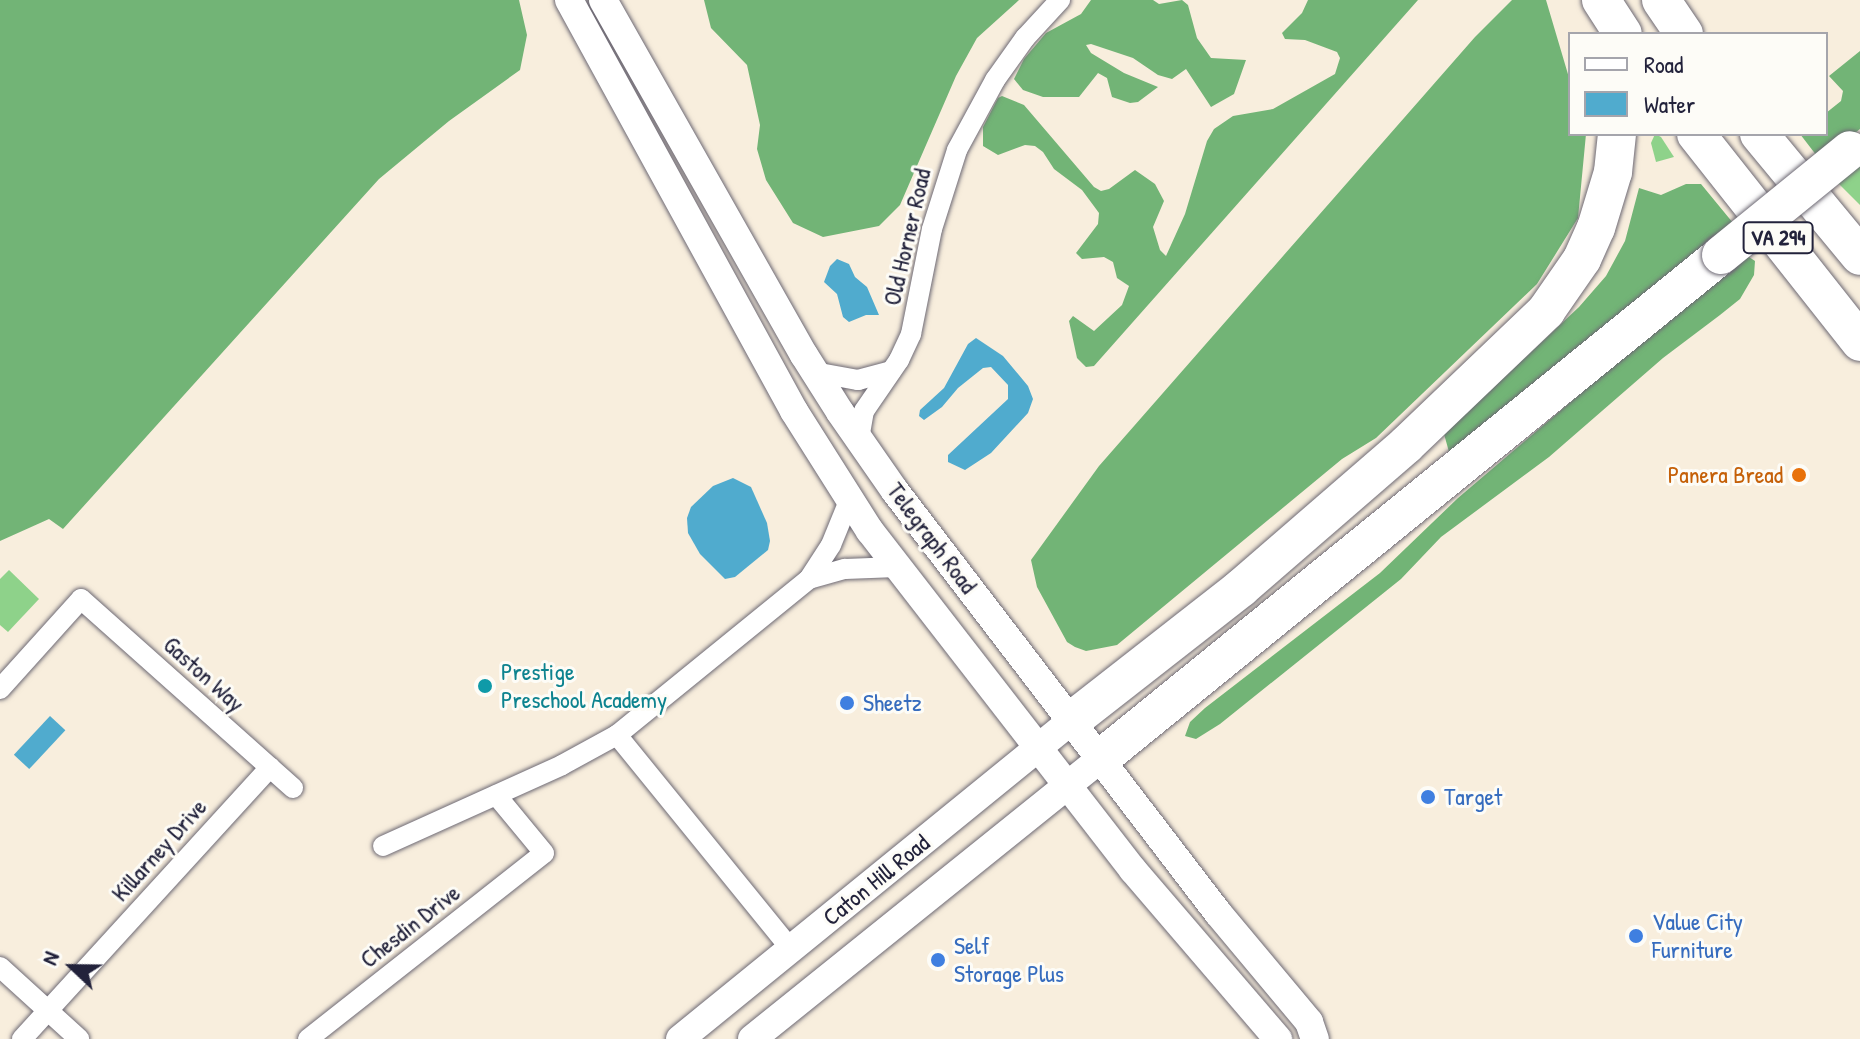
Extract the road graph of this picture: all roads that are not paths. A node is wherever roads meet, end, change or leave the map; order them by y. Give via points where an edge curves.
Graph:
1 (569, 0) edge
2 (603, 0) edge
3 (1060, 0) edge
4 (1585, 0) edge
5 (1601, 0) edge
6 (1661, 0) edge
7 (1598, 32) edge
8 (1622, 32) edge
9 (1683, 32) edge
10 (1617, 136) edge
11 (1698, 136) edge
12 (1761, 136) edge
13 (1855, 147) edge
14 (1792, 174) junction
15 (1860, 229) edge
16 (1860, 256) edge
17 (785, 323) junction
18 (754, 342) junction
19 (1860, 342) edge
20 (891, 371) junction
21 (814, 372) junction
22 (859, 439) junction
23 (849, 501) junction
24 (897, 567) junction
25 (809, 579) junction
26 (0, 689) edge
27 (1071, 721) junction
28 (617, 735) junction
29 (1037, 748) junction
30 (1100, 759) junction
31 (270, 767) junction
32 (1066, 785) junction
33 (293, 788) dead end
34 (496, 795) junction
35 (383, 846) dead end
36 (791, 949) junction
37 (0, 967) edge
38 (48, 1011) junction
39 (22, 1039) edge
40 (79, 1039) edge
41 (308, 1039) edge
42 (680, 1039) edge
43 (752, 1039) edge
44 (1278, 1039) edge
45 (1315, 1039) edge

1 - 18 main road, Telegraph Road
2 - 17 main road, Telegraph Road
3 - 20 street, Old Horner Road via 1003,68 957,150 932,229 911,334
4 - 7 highway
5 - 8 highway
6 - 9 highway
10 - 27 highway via 1613,172 1596,228 1582,259 1546,311 1406,445 1287,548
11 - 19 highway, VA 294
12 - 14 highway, VA 294
13 - 30 highway, bridge
14 - 15 highway
14 - 16 highway, VA 294
17 - 18 main road
17 - 21 main road, Telegraph Road
18 - 23 main road, Telegraph Road
20 - 21 street via 858,380
20 - 22 street, Old Horner Road via 864,411
21 - 22 main road, Telegraph Road
22 - 27 main road, Telegraph Road
23 - 24 main road, Telegraph Road
23 - 25 street via 831,545
24 - 25 street via 845,569
24 - 29 main road, Telegraph Road
25 - 28 street
26 - 31 street, Gaston Way via 81,599
27 - 29 main road, Caton Hill Road
27 - 30 main road, Telegraph Road
28 - 34 street
28 - 36 street
29 - 32 main road, Telegraph Road
29 - 36 main road, Caton Hill Road
30 - 32 main road, Caton Hill Road
30 - 45 main road, Telegraph Road via 1309,1022
31 - 33 street, Gaston Way
31 - 38 street, Killarney Drive
32 - 43 main road, Caton Hill Road
32 - 44 main road, Telegraph Road
34 - 35 street
34 - 41 street, Chesdin Drive via 544,853
36 - 42 main road, Caton Hill Road
37 - 38 street
38 - 39 street, Killarney Drive
38 - 40 street

